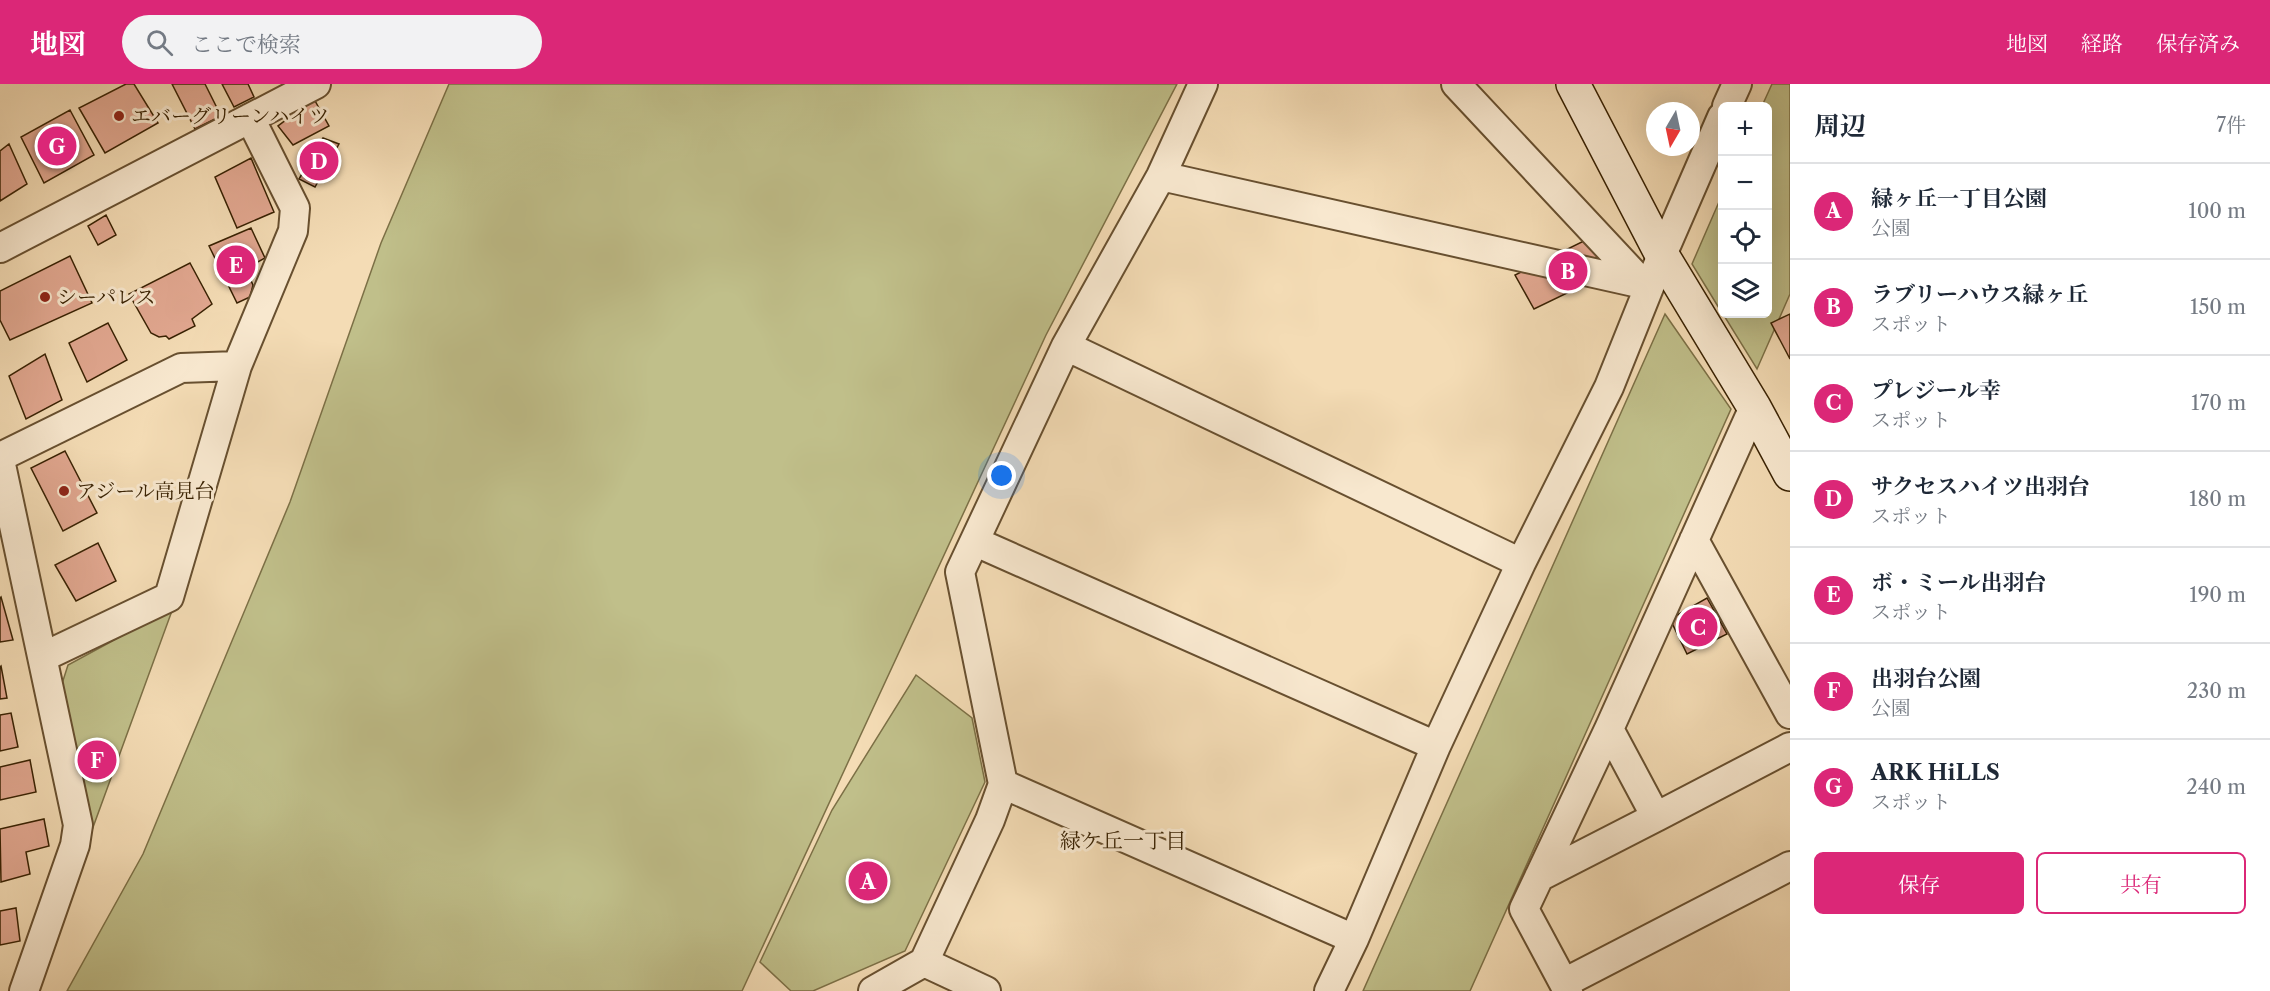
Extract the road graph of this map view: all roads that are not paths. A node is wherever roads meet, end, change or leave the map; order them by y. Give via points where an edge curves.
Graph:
1 (316, 84) edge
2 (1203, 84) edge
3 (1456, 84) edge
4 (1573, 84) edge
5 (1737, 84) edge
6 (1729, 102) edge
7 (250, 118) junction
8 (1718, 126) edge
9 (1161, 176) junction
10 (0, 248) edge
11 (1662, 255) junction
12 (1643, 284) junction
13 (1066, 346) junction
14 (237, 366) junction
15 (1609, 387) junction
16 (1754, 407) junction
17 (0, 459) edge
18 (1790, 474) edge
19 (1694, 540) junction
20 (976, 542) junction
21 (1521, 562) junction
22 (43, 657) junction
23 (1790, 714) edge
24 (1609, 729) junction
25 (1436, 746) junction
26 (1790, 747) edge
27 (1003, 784) junction
28 (1656, 817) junction
29 (1790, 866) edge
30 (1539, 877) junction
31 (1354, 939) junction
32 (924, 962) junction
33 (1566, 987) edge
34 (24, 991) edge
35 (873, 991) edge
36 (986, 991) edge
37 (1329, 991) edge

1 - 7 street
2 - 9 street
3 - 12 street
4 - 11 street
5 - 6 street
7 - 10 street
7 - 14 street via 295,208 294,231
8 - 11 street
9 - 12 street
9 - 13 street
11 - 15 street
11 - 16 street
12 - 15 street
13 - 20 street
13 - 21 street
14 - 17 street via 181,368
14 - 22 street via 169,597
15 - 21 street
16 - 18 street
16 - 19 street
17 - 22 street
19 - 23 street
19 - 24 street
20 - 25 street
20 - 27 street via 960,572
21 - 25 street
22 - 34 street via 78,825 75,845
24 - 28 street
24 - 30 street
25 - 31 street
26 - 28 street
27 - 31 street
27 - 32 street
28 - 30 street
29 - 33 street
30 - 33 street via 1524,909
31 - 37 street
32 - 35 street
32 - 36 street

